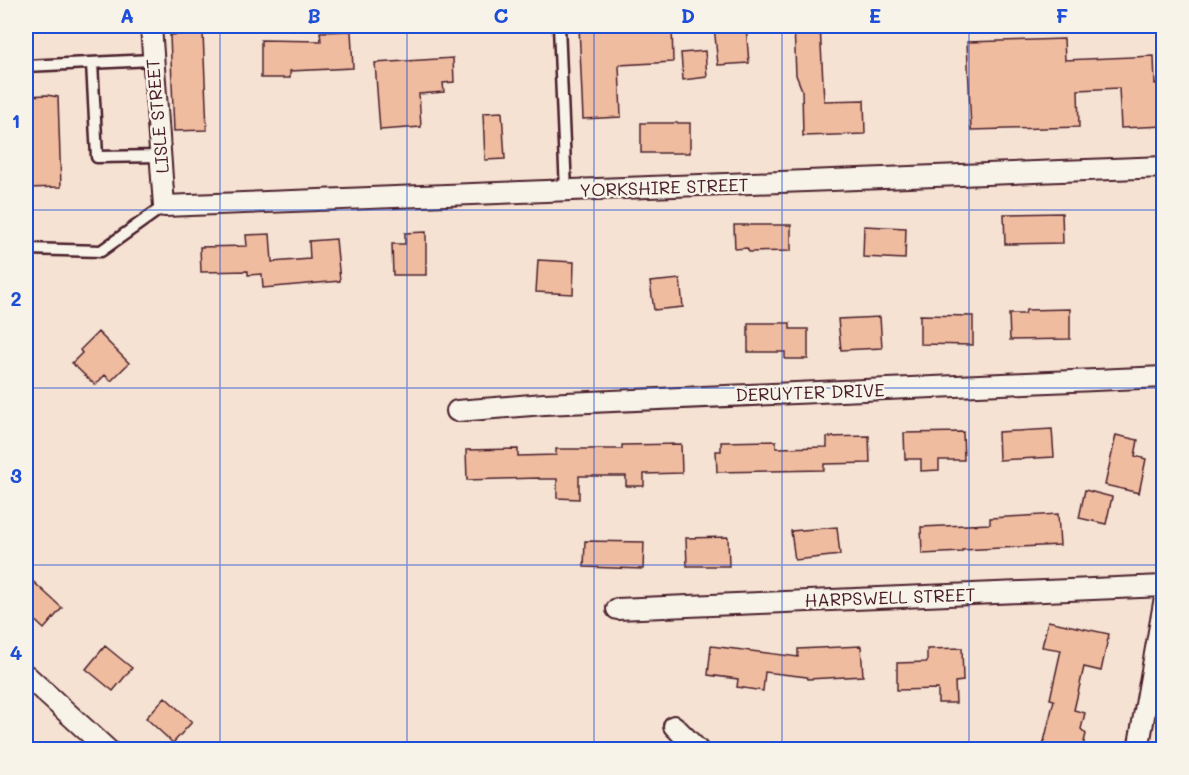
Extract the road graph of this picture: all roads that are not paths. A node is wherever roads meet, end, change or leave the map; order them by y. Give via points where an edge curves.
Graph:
1 (151, 26) edge
2 (560, 26) edge
3 (152, 60) junction
4 (92, 63) junction
5 (26, 66) edge
6 (160, 156) junction
7 (1164, 167) edge
8 (566, 190) junction
9 (164, 206) junction
10 (26, 249) edge
11 (1164, 377) edge
12 (457, 411) dead end
13 (1164, 586) edge
14 (1164, 603) edge
15 (617, 609) dead end
16 (26, 675) edge
17 (674, 726) dead end
18 (108, 750) edge
19 (698, 750) edge
20 (1138, 750) edge

1 - 3 street, LISLE STREET
2 - 8 lane
3 - 4 lane
3 - 6 street, LISLE STREET
4 - 5 lane
4 - 6 lane via 97,157
6 - 9 street, LISLE STREET
7 - 8 street, YORKSHIRE STREET
8 - 9 street, YORKSHIRE STREET
9 - 10 lane via 100,251
11 - 12 street, DERUYTER DRIVE via 556,403
13 - 15 street, HARPSWELL STREET
14 - 20 street
16 - 18 street
17 - 19 street

